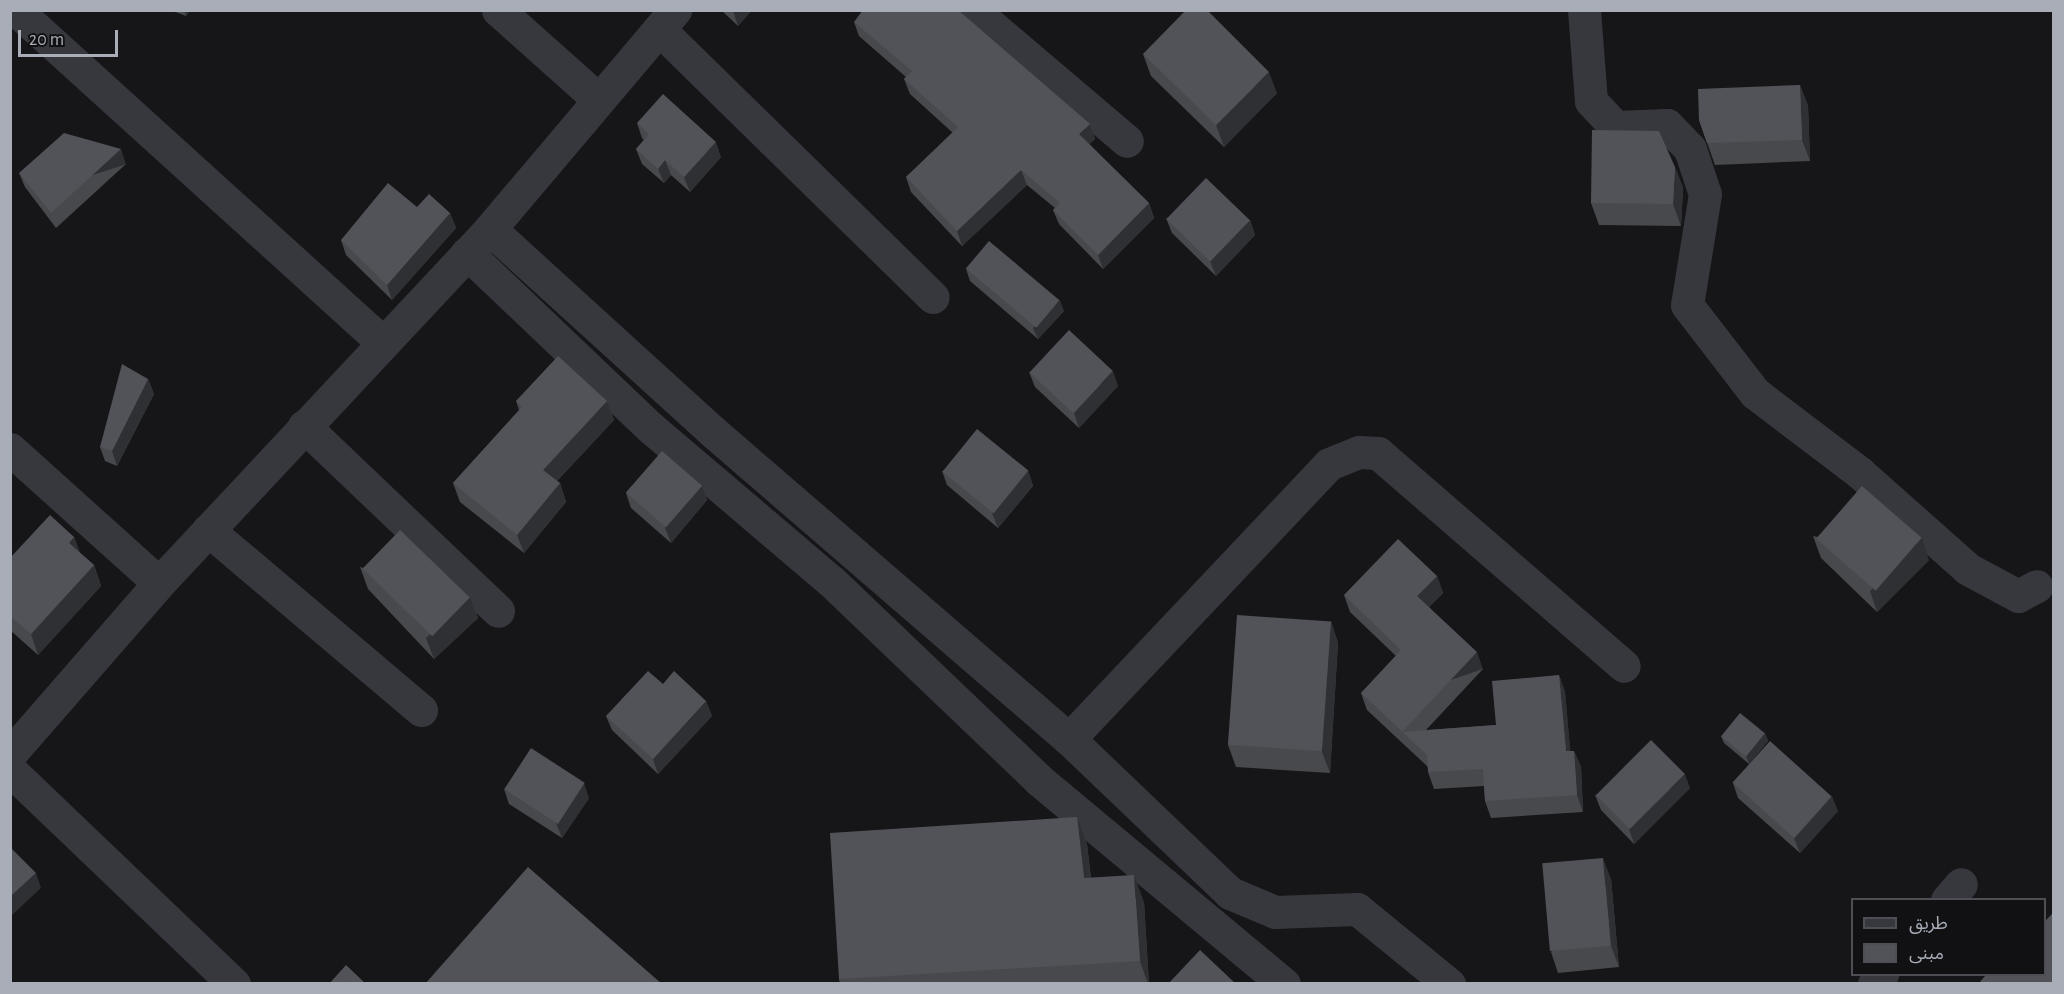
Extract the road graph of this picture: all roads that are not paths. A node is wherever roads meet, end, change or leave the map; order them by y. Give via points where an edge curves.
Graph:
1 (16, 10) edge
2 (498, 10) edge
3 (973, 10) edge
4 (1584, 10) edge
5 (667, 20) edge
6 (599, 100) junction
7 (1127, 141) dead end
8 (490, 229) junction
9 (467, 253) junction
10 (933, 297) dead end
11 (381, 341) junction
12 (304, 426) junction
13 (10, 449) edge
14 (208, 530) junction
15 (159, 584) junction
16 (2037, 586) dead end
17 (498, 611) dead end
18 (1623, 666) dead end
19 (421, 710) dead end
20 (1069, 739) junction
21 (10, 754) edge
22 (10, 770) edge
23 (234, 984) edge
24 (1284, 984) edge
25 (1449, 984) edge

1 - 11 street
2 - 6 street
3 - 7 street
4 - 16 street via 1591,101 1615,128 1666,125 1690,148 1705,194 1687,305 1755,393 1860,473 1968,569 2018,596
5 - 6 street
5 - 10 street
6 - 8 street
8 - 9 street
8 - 20 street via 739,454
9 - 11 street
9 - 24 street via 651,428 831,581 1039,780
11 - 12 street
12 - 14 street
12 - 17 street
13 - 15 street
14 - 15 street
14 - 19 street
15 - 21 street
18 - 20 street via 1378,453 1359,452 1329,464
20 - 25 street via 1230,893 1275,912 1358,909
22 - 23 street

